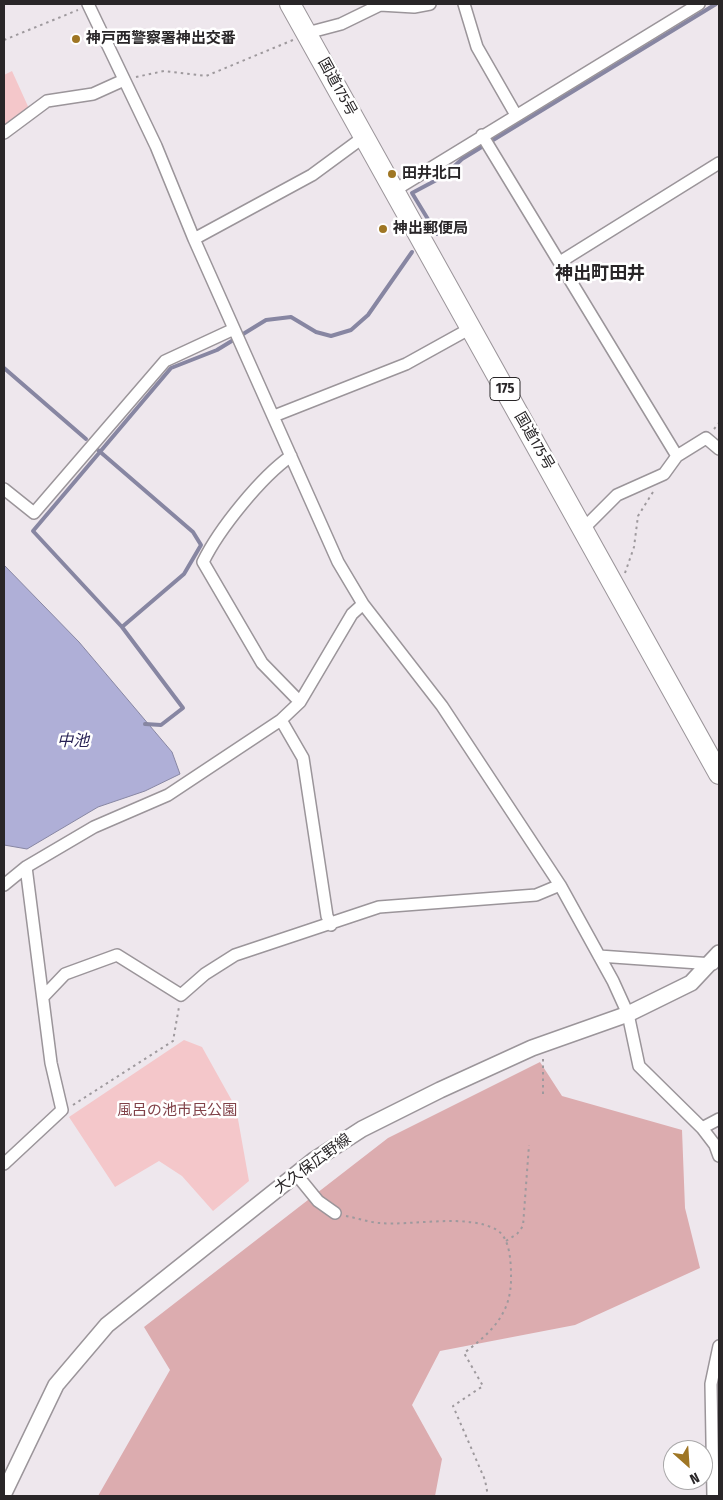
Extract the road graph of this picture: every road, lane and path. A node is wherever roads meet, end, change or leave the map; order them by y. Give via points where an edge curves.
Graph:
1 (290, 4) edge
2 (430, 4) edge
3 (464, 4) edge
4 (699, 4) edge
5 (89, 5) edge
6 (307, 34) junction
7 (4, 40) edge
8 (124, 80) junction
9 (516, 115) junction
10 (4, 133) edge
11 (365, 136) junction
12 (482, 136) junction
13 (719, 162) edge
14 (395, 190) junction
15 (194, 239) junction
16 (560, 262) junction
17 (471, 328) junction
18 (234, 329) junction
19 (274, 416) junction
20 (719, 449) edge
21 (291, 456) junction
22 (677, 456) junction
23 (664, 474) junction
24 (4, 489) edge
25 (584, 528) junction
26 (614, 583) junction
27 (363, 604) junction
28 (300, 702) junction
29 (282, 720) junction
30 (719, 774) edge
31 (26, 867) junction
32 (4, 885) edge
33 (560, 885) junction
34 (331, 925) junction
35 (599, 956) junction
36 (717, 960) edge
37 (181, 995) junction
38 (44, 996) junction
39 (628, 1014) junction
40 (544, 1044) junction
41 (542, 1094) dead end
42 (62, 1110) junction
43 (719, 1119) edge
44 (702, 1128) junction
45 (529, 1145) dead end
46 (719, 1156) edge
47 (4, 1164) edge
48 (296, 1174) junction
49 (335, 1213) joint
50 (506, 1242) junction
51 (719, 1346) edge
52 (4, 1493) edge
53 (488, 1496) edge
54 (713, 1496) edge

1 - 6 highway, 国道175号 / 175
2 - 6 street via 414,7 380,5 341,24
3 - 9 street via 477,47
4 - 9 street
5 - 7 path
5 - 8 street
6 - 8 path via 206,76 164,71
6 - 11 highway, 国道175号 / 175
8 - 10 street via 92,94 47,101
8 - 15 street via 156,146
9 - 12 street
11 - 14 highway, 国道175号 / 175
11 - 15 street via 312,174
12 - 14 street
12 - 16 street
13 - 16 street
14 - 17 highway, 国道175号 / 175
15 - 18 street
16 - 22 street
17 - 19 street via 406,364
17 - 25 highway, 国道175号 / 175
18 - 19 street
18 - 24 street via 165,361 34,513
19 - 21 street
20 - 22 street via 706,438
21 - 27 street via 338,562
21 - 28 street via 274,468 212,542 203,562 262,663
22 - 23 street
23 - 25 street via 617,495
23 - 26 path via 638,516 627,571
25 - 26 highway, 国道175号 / 175
26 - 30 highway, 国道175号 / 175
27 - 28 street via 352,614
27 - 33 street via 442,706
28 - 29 street
29 - 31 street via 168,795 94,827
29 - 34 street via 303,758
31 - 32 street
31 - 38 street
33 - 34 street via 536,895 379,908
33 - 35 street
34 - 37 street via 235,955 205,974
35 - 36 street
35 - 39 street
36 - 39 street, 大久保広野線 via 691,983
37 - 38 street via 116,955 65,974
37 - 42 path via 173,1041
38 - 42 street via 51,1064
39 - 40 street, 大久保広野線
39 - 44 street via 639,1066
40 - 41 path
40 - 48 street, 大久保広野線 via 362,1129
42 - 47 street
43 - 44 street
44 - 46 street
45 - 50 path via 523,1226
48 - 49 street via 318,1200
48 - 52 street, 大久保広野線 via 107,1325 56,1385
49 - 50 path via 380,1223 478,1224 498,1231
50 - 53 path via 511,1261 512,1294 499,1320 483,1339 464,1353 483,1386 453,1406 485,1480
51 - 54 street via 711,1384

